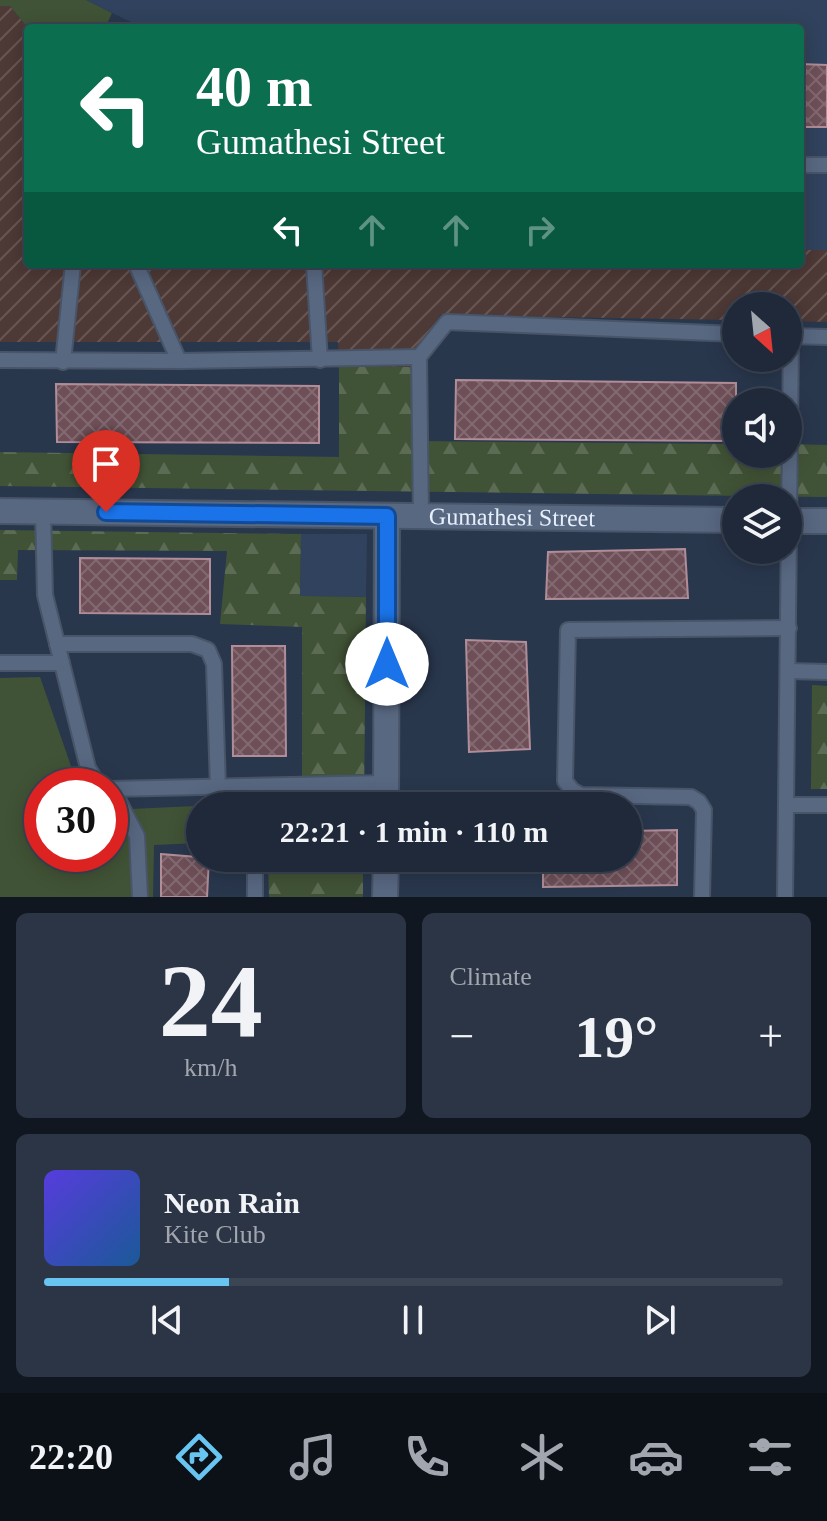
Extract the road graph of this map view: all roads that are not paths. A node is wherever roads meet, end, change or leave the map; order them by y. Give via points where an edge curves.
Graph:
1 (804, 165) edge
2 (827, 165) edge
3 (73, 268) edge
4 (138, 268) edge
5 (314, 268) edge
6 (722, 333) edge
7 (802, 336) edge
8 (827, 337) edge
9 (419, 357) junction
10 (0, 360) edge
11 (320, 360) junction
12 (179, 361) junction
13 (63, 362) junction
14 (790, 372) edge
15 (789, 484) edge
16 (0, 511) edge
17 (43, 511) junction
18 (387, 516) junction
19 (421, 516) junction
20 (722, 520) edge
21 (802, 521) edge
22 (827, 521) edge
23 (789, 564) edge
24 (789, 628) junction
25 (57, 644) junction
26 (0, 663) edge
27 (62, 663) junction
28 (789, 671) junction
29 (827, 672) edge
30 (88, 768) edge
31 (255, 786) junction
32 (218, 787) junction
33 (128, 788) edge
34 (255, 792) edge
35 (353, 792) edge
36 (386, 792) edge
37 (787, 805) junction
38 (827, 805) edge
39 (128, 821) edge
40 (255, 872) edge
41 (386, 872) edge
42 (140, 897) edge
43 (255, 897) edge
44 (385, 897) edge
45 (702, 897) edge
46 (785, 897) edge

1 - 2 lane
3 - 13 lane
4 - 12 lane
5 - 11 lane
6 - 9 lane via 447,322
7 - 8 lane
9 - 11 lane
9 - 19 lane
10 - 13 lane
11 - 12 lane
12 - 13 lane
14 - 15 lane
16 - 17 street, Gumathesi Street
17 - 18 street, Gumathesi Street
17 - 25 lane via 45,595
18 - 19 street, Gumathesi Street
18 - 36 street
19 - 20 street, Gumathesi Street
21 - 22 street
23 - 24 lane
24 - 28 lane
24 - 45 lane via 568,630 565,781 581,795 691,797 699,802 704,810
25 - 27 lane
25 - 32 lane via 192,644 208,650 214,664
26 - 27 lane
27 - 30 lane
28 - 29 lane
28 - 37 lane
31 - 32 lane
31 - 34 lane
31 - 35 lane
32 - 33 lane
37 - 38 lane
37 - 46 lane
39 - 42 lane via 137,836
40 - 43 lane
41 - 44 street

